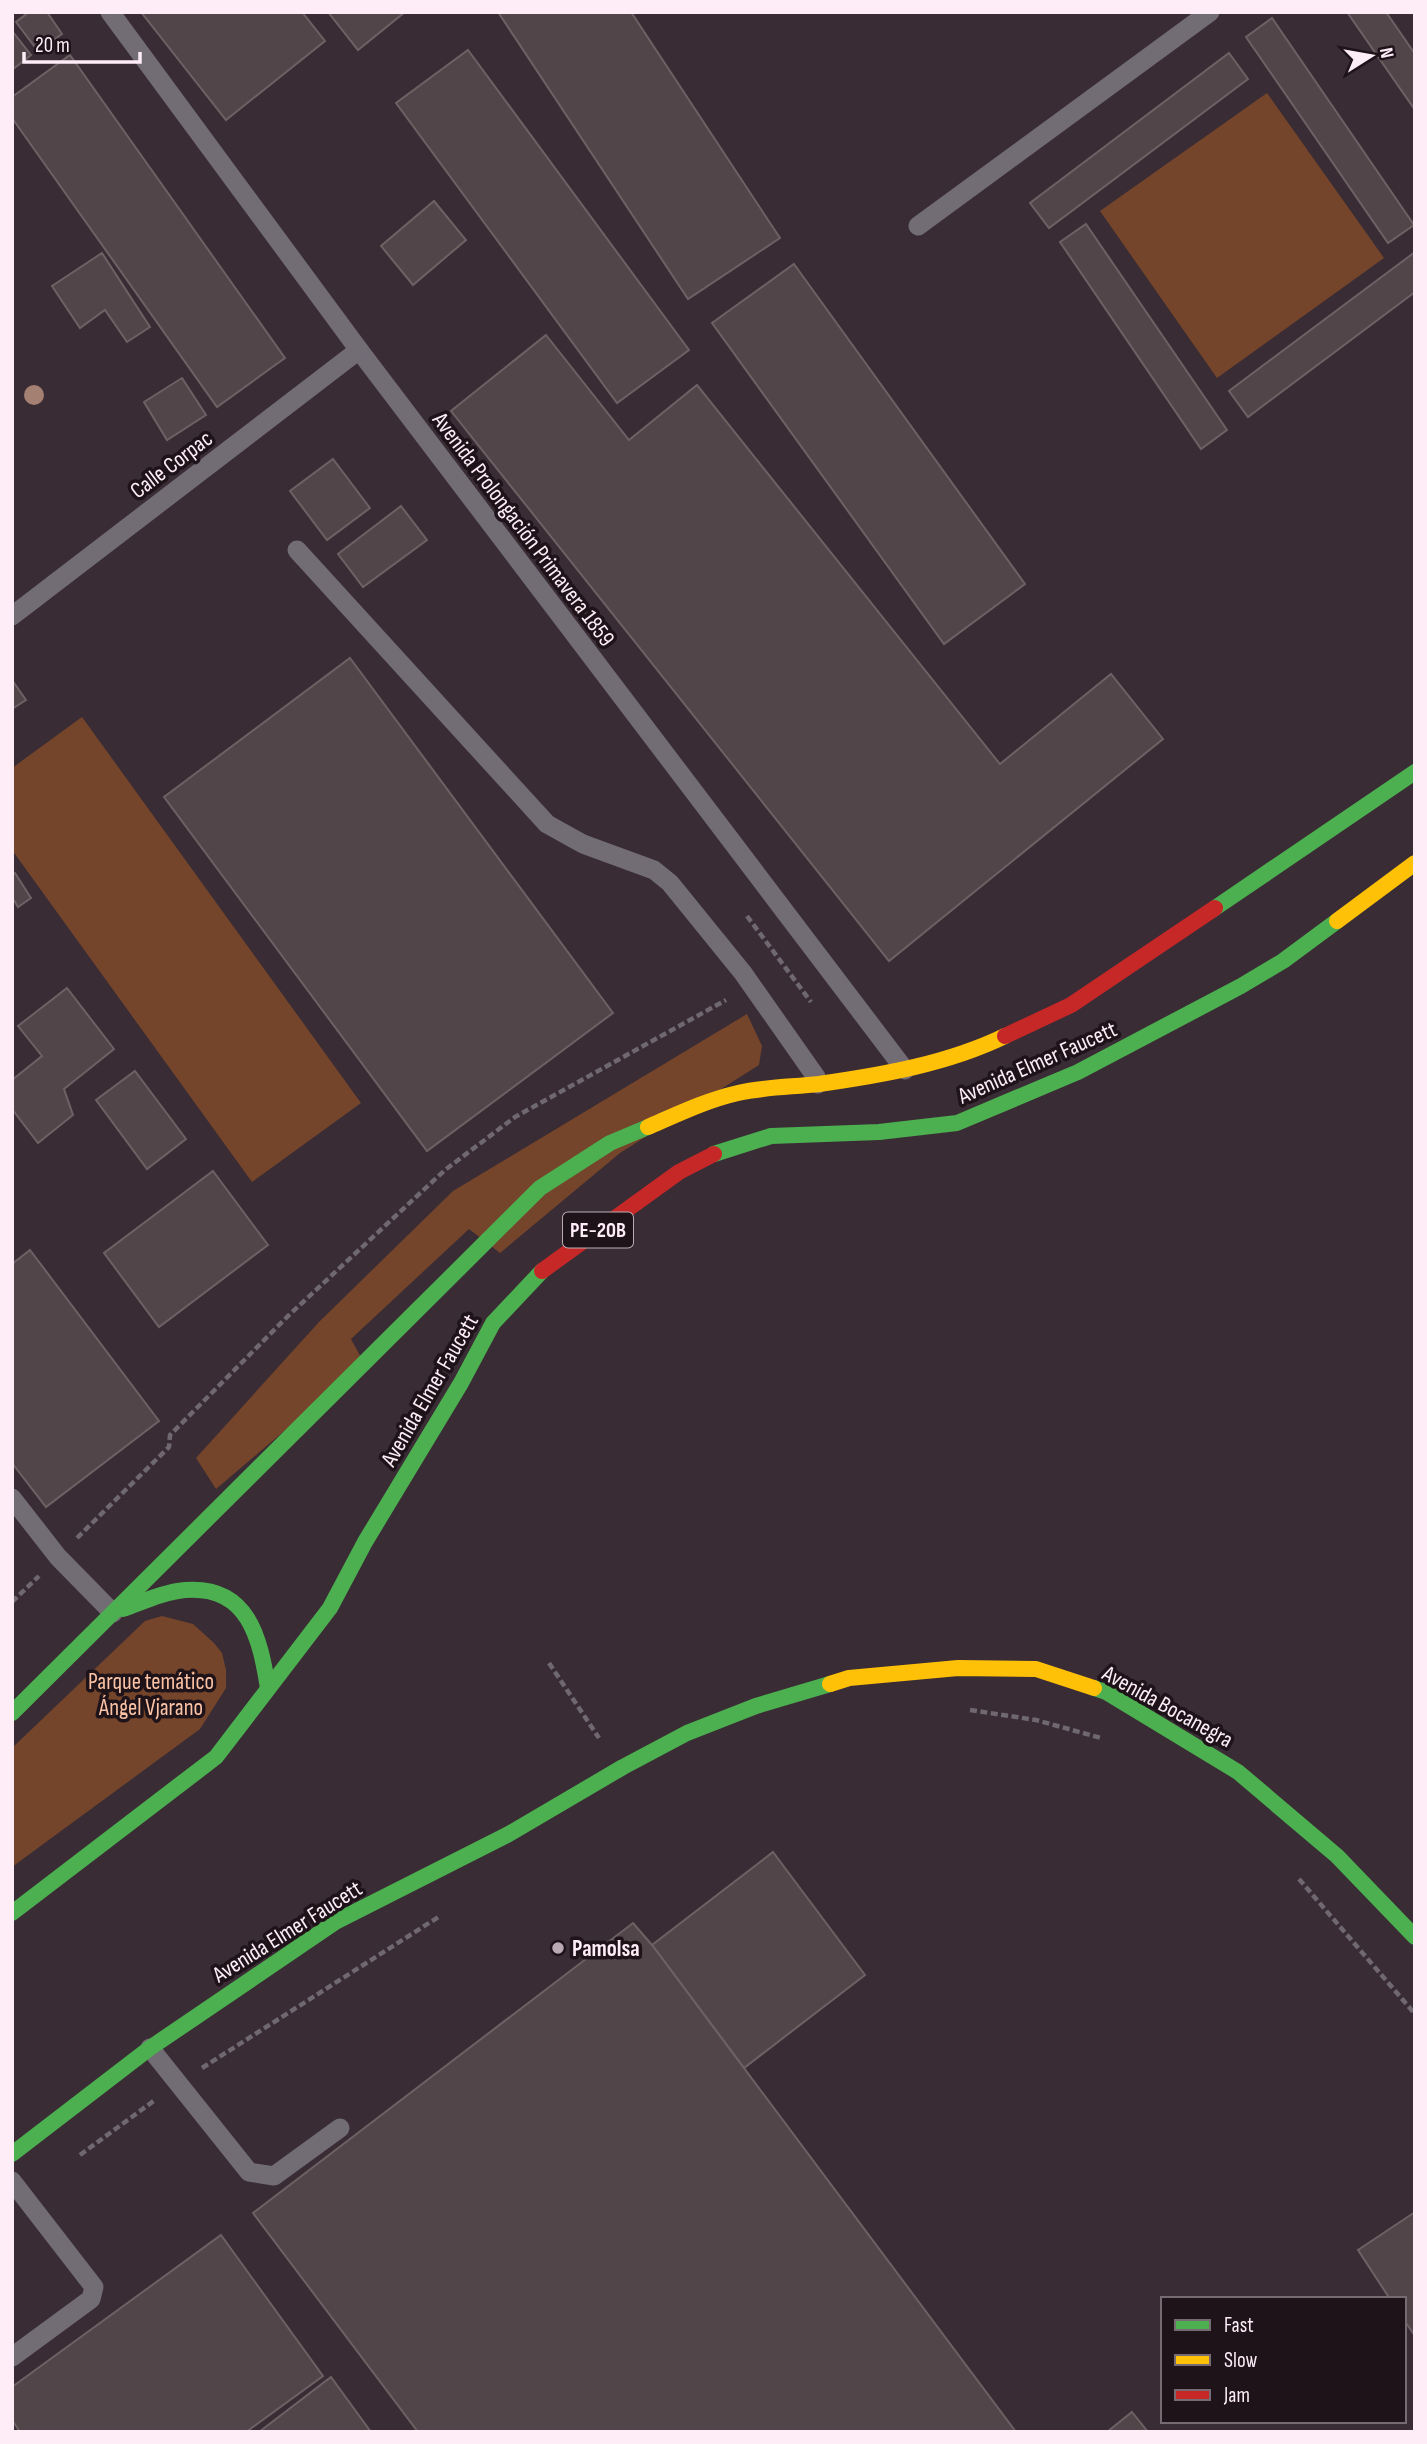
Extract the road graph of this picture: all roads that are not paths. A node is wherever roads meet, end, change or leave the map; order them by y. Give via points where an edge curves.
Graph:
1 (110, 12) edge
2 (1209, 12) edge
3 (918, 226) dead end
4 (359, 350) junction
5 (297, 550) dead end
6 (12, 616) edge
7 (1415, 772) edge
8 (1415, 863) edge
9 (905, 1070) junction
10 (818, 1084) junction
11 (12, 1498) edge
12 (113, 1613) junction
13 (268, 1688) junction
14 (756, 1706) joint
15 (12, 1713) edge
16 (12, 1913) edge
17 (1415, 1937) edge
18 (150, 2048) junction
19 (340, 2127) dead end
20 (12, 2154) edge
21 (12, 2180) edge
22 (12, 2357) edge

1 - 4 lane, Avenida Prolongación Primavera 1859
2 - 3 lane
4 - 6 lane, Calle Corpac
4 - 9 lane, Avenida Prolongación Primavera 1859
5 - 10 lane via 547,824 583,844 654,870 687,902 752,985
7 - 9 main road, Avenida Elmer Faucett / PE-20B via 1071,1004 977,1050
8 - 13 main road, Avenida Elmer Faucett / PE-20B via 1283,961 1078,1072 957,1123 879,1132 771,1136 719,1151 637,1202 535,1276 493,1322 330,1608
9 - 10 main road, Avenida Elmer Faucett / PE-20B
10 - 12 main road, Avenida Elmer Faucett / PE-20B via 711,1100 610,1143 540,1188
11 - 12 lane via 58,1557
12 - 13 main road via 170,1592 209,1592 225,1597 241,1608 253,1626 262,1648
12 - 15 main road, Avenida Elmer Faucett / PE-20B
13 - 16 main road, Avenida Elmer Faucett / PE-20B via 216,1757
14 - 17 main road, Avenida Bocanegra via 849,1678 958,1668 1036,1670 1106,1692 1238,1772 1337,1856
14 - 18 main road, Avenida Elmer Faucett via 687,1733 507,1835 337,1921
18 - 19 lane via 249,2172 274,2176
18 - 20 main road, Avenida Elmer Faucett
21 - 22 lane via 94,2287 90,2299

